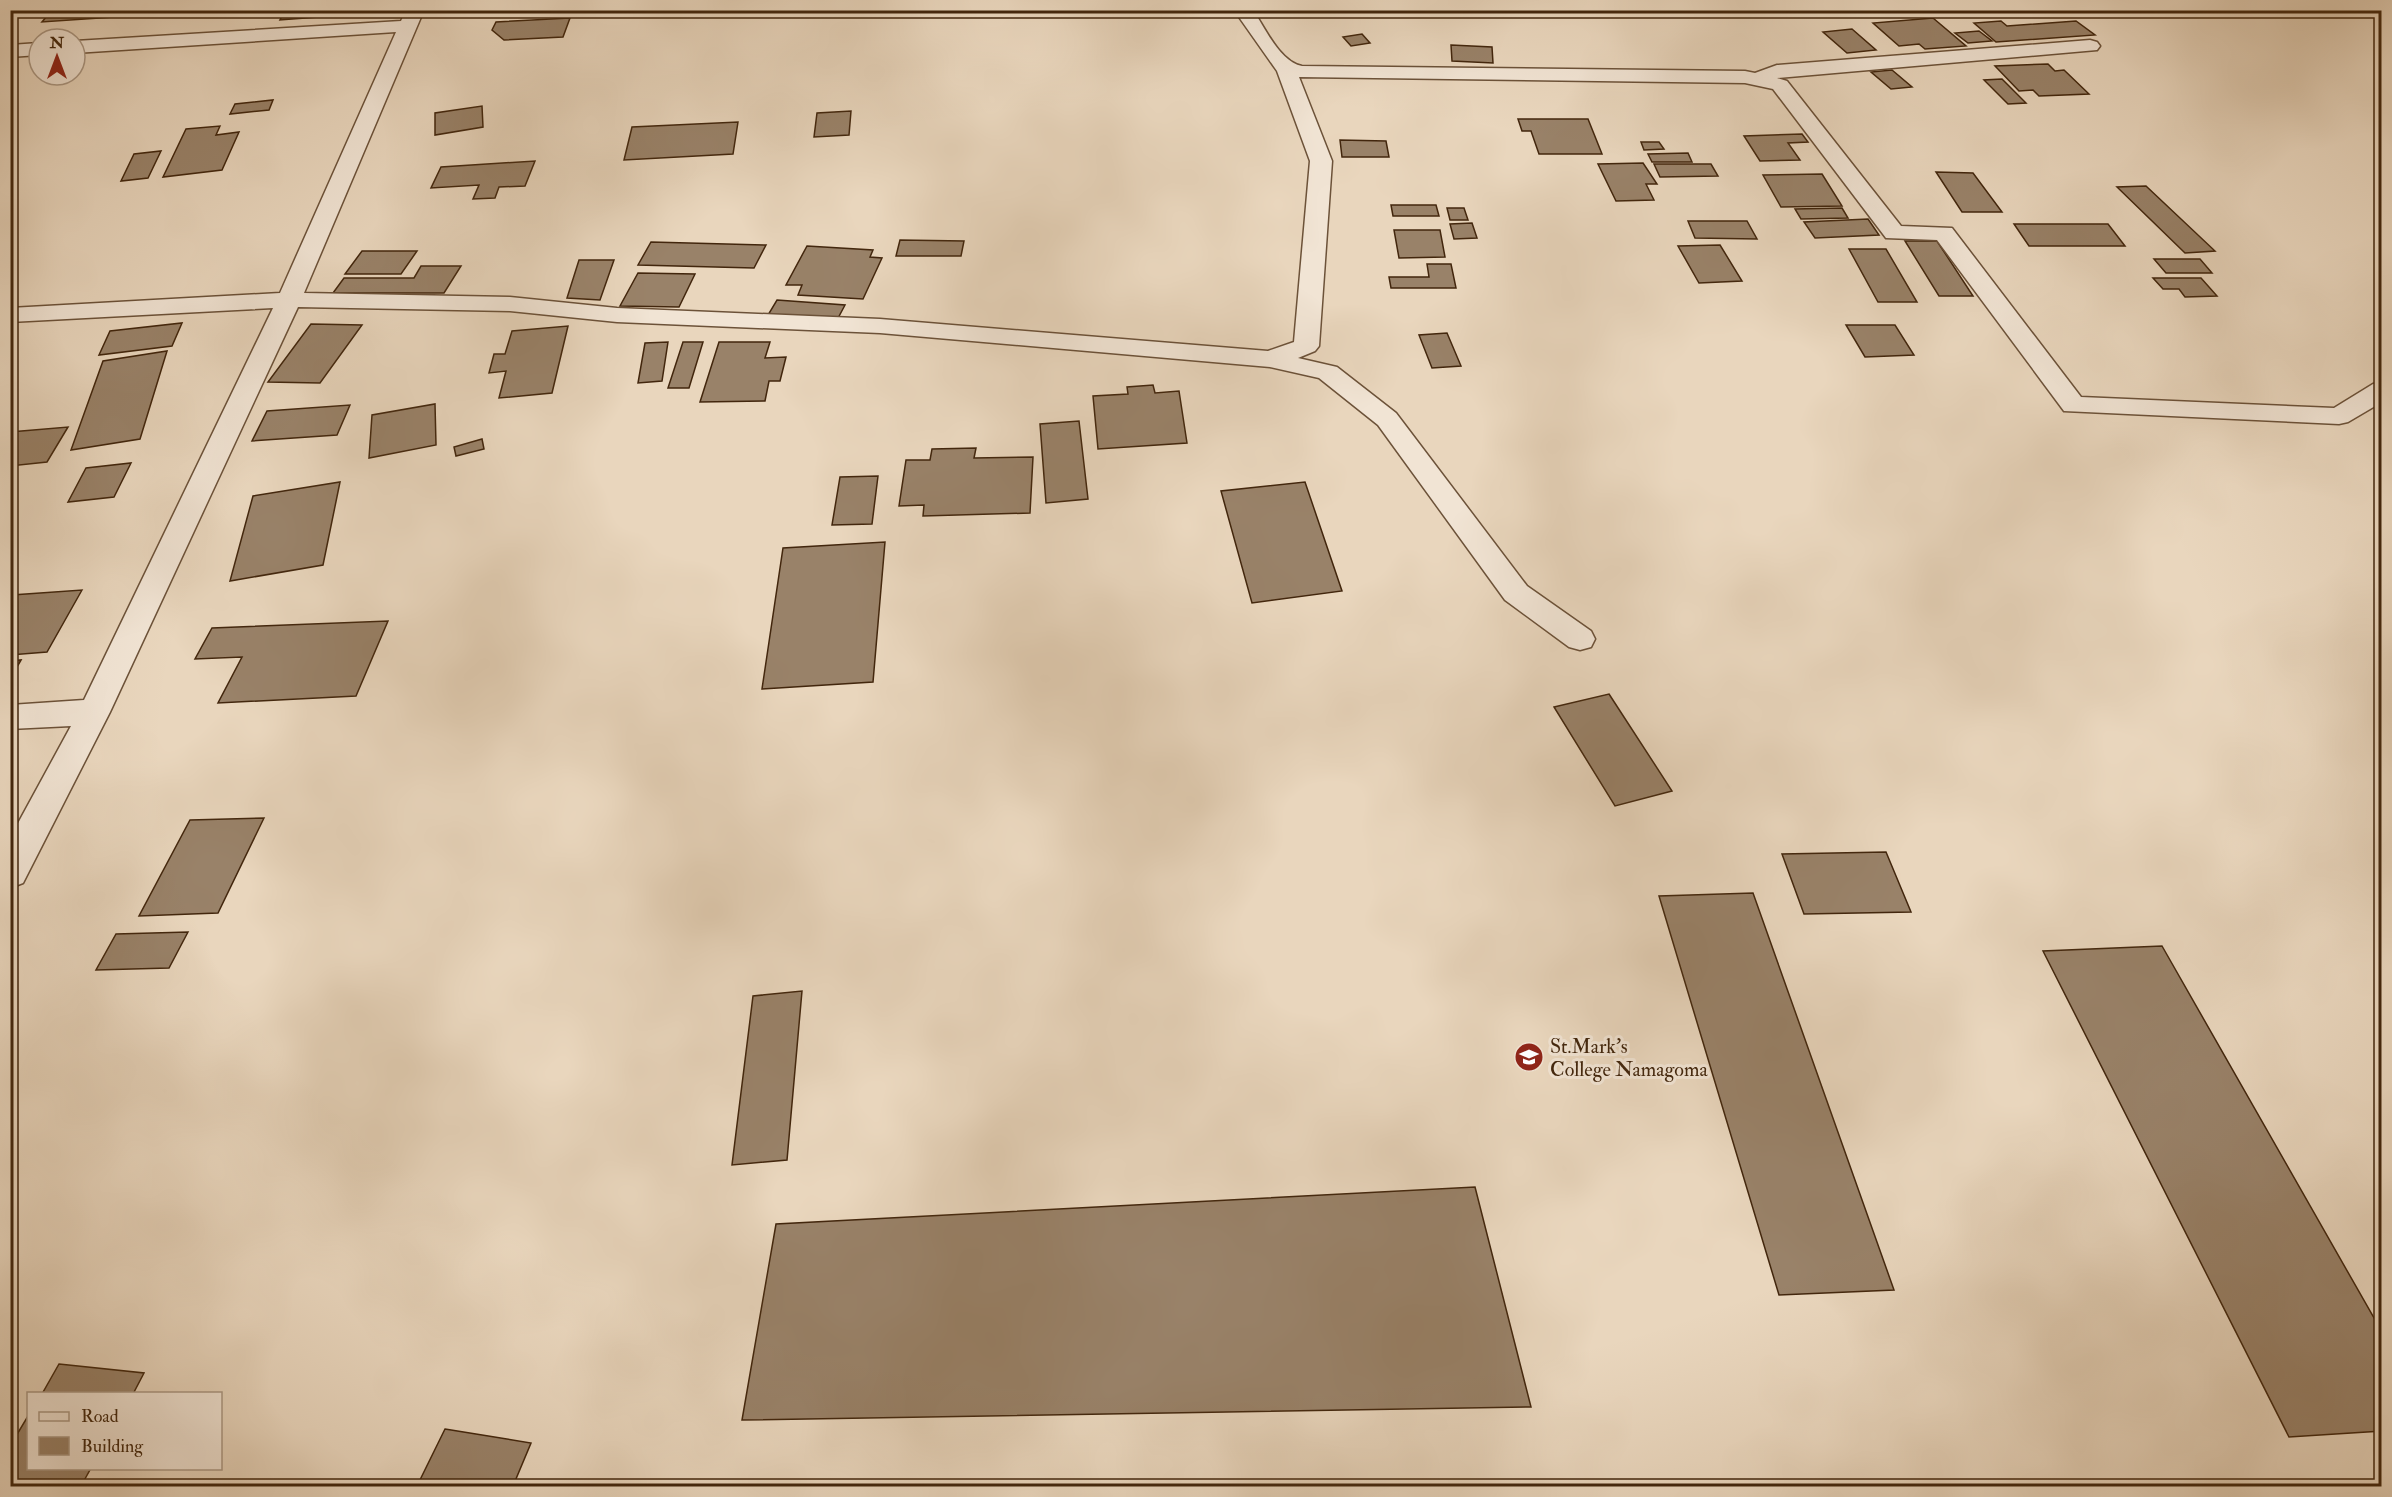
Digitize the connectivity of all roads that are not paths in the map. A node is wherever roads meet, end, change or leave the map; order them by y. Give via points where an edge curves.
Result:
1 (1244, 10) edge
2 (412, 18) edge
3 (87, 46) edge
4 (2090, 46) dead end
5 (27, 50) edge
6 (10, 51) edge
7 (1286, 69) junction
8 (1757, 80) junction
9 (289, 300) junction
10 (10, 315) edge
11 (1270, 359) junction
12 (2382, 390) edge
13 (1580, 639) dead end
14 (94, 712) junction
15 (10, 717) edge
16 (10, 873) edge

1 - 7 street
2 - 3 street
2 - 9 street
4 - 8 street via 1777,70
5 - 6 street
7 - 8 street via 1337,74
7 - 11 street via 1321,161 1306,346
8 - 12 street via 1780,86 1894,233 1944,233 2073,405 2339,416
9 - 10 street
9 - 11 street via 510,304 617,315 880,326
9 - 14 street
11 - 13 street via 1328,372 1387,419 1516,593
14 - 15 street
14 - 16 street

